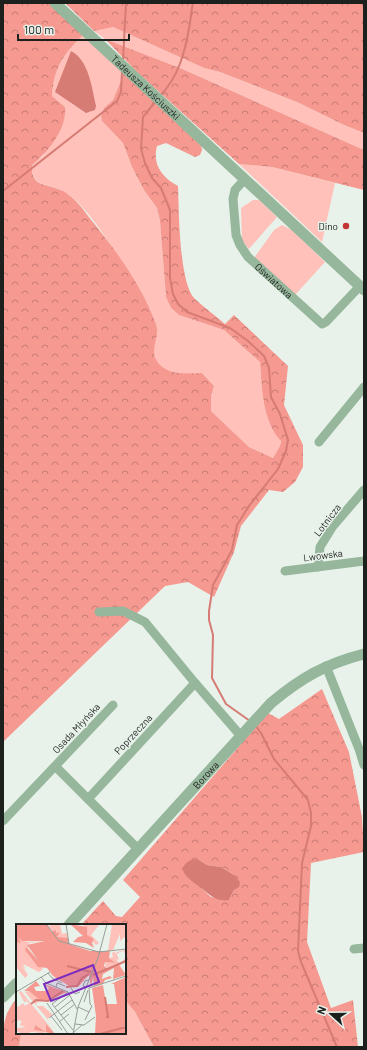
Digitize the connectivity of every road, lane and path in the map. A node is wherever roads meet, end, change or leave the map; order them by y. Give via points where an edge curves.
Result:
1 (55, 3) edge
2 (184, 122) joint
3 (244, 180) junction
4 (362, 288) edge
5 (364, 387) edge
6 (318, 442) dead end
7 (364, 490) edge
8 (364, 561) edge
9 (318, 567) junction
10 (285, 571) dead end
11 (100, 612) dead end
12 (364, 654) edge
13 (326, 666) junction
14 (195, 683) junction
15 (113, 705) dead end
16 (243, 732) junction
17 (364, 764) edge
18 (56, 767) junction
19 (88, 799) junction
20 (3, 822) edge
21 (138, 849) junction
22 (70, 924) edge
23 (364, 948) edge
24 (354, 950) dead end
25 (16, 984) edge
26 (3, 997) edge

1 - 2 street, Tadeusza Kościuszki
2 - 3 street, Oświatowa
3 - 4 street, Oświatowa
3 - 4 street, Oświatowa via 235,190 233,199 238,241 248,257 277,284 322,324
5 - 6 street
7 - 9 street, Lotnicza via 333,526 320,547
8 - 9 street, Lwowska
9 - 10 street, Lwowska
11 - 14 street via 123,611 145,622
12 - 13 street, Borowa
13 - 16 street, Borowa via 298,681 270,703
13 - 17 street
14 - 16 street
14 - 19 street, Poprzeczna
15 - 18 street, Osada Młyńska
16 - 21 street, Borowa
18 - 19 street, Osada Młyńska
18 - 20 street, Osada Młyńska
19 - 21 street
21 - 22 street, Borowa
23 - 24 street
25 - 26 street

